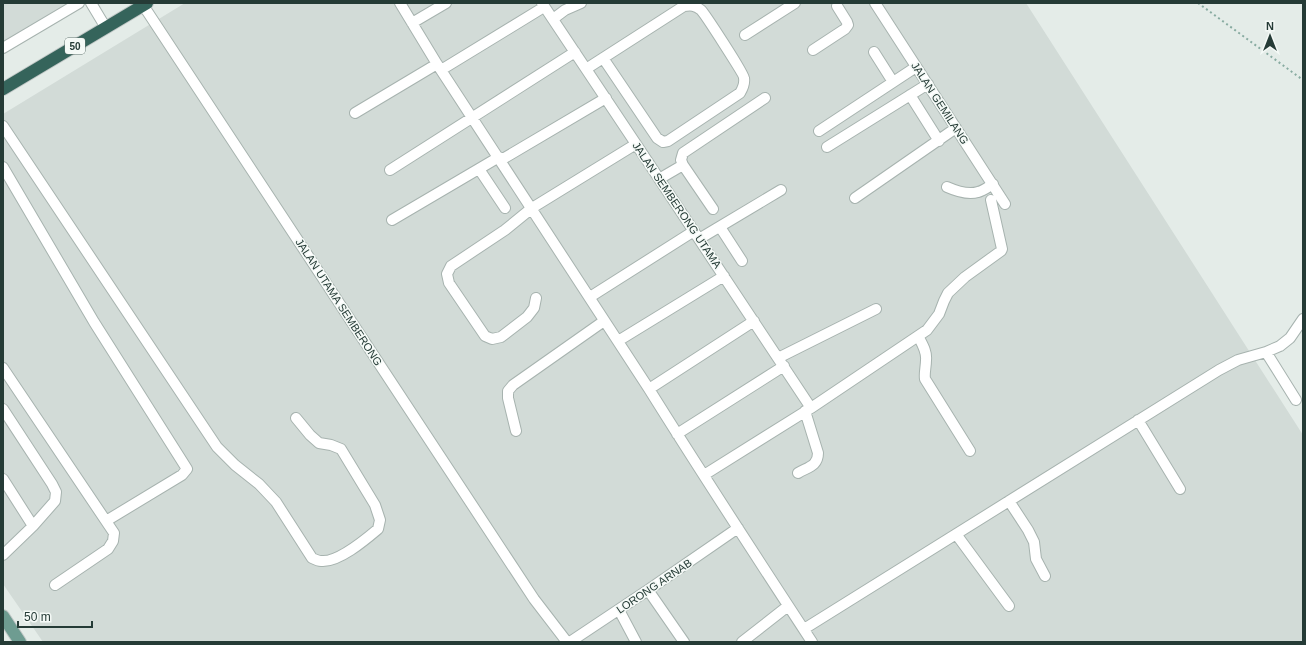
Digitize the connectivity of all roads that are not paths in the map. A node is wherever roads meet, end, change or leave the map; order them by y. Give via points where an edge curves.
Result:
1 (79, 3) edge
2 (91, 3) edge
3 (400, 3) edge
4 (446, 3) edge
5 (581, 3) edge
6 (794, 3) edge
7 (875, 3) edge
8 (145, 4) edge
9 (838, 4) edge
10 (543, 5) edge
11 (553, 19) junction
12 (412, 23) junction
13 (106, 28) junction
14 (744, 35) dead end
15 (3, 48) edge
16 (813, 50) dead end
17 (575, 52) junction
18 (874, 52) dead end
19 (603, 58) junction
20 (439, 67) junction
21 (916, 67) junction
22 (586, 69) junction
23 (893, 82) junction
24 (928, 84) junction
25 (3, 89) edge
26 (910, 95) junction
27 (606, 98) junction
28 (765, 98) dead end
29 (355, 113) dead end
30 (472, 117) junction
31 (3, 126) edge
32 (956, 128) junction
33 (819, 131) dead end
34 (939, 141) junction
35 (636, 144) junction
36 (827, 147) dead end
37 (500, 159) junction
38 (683, 165) junction
39 (3, 167) edge
40 (479, 168) junction
41 (390, 170) dead end
42 (659, 178) junction
43 (993, 184) junction
44 (947, 187) dead end
45 (781, 190) dead end
46 (855, 198) dead end
47 (991, 200) dead end
48 (1005, 204) dead end
49 (505, 208) dead end
50 (532, 208) junction
51 (713, 209) dead end
52 (392, 220) dead end
53 (720, 227) junction
54 (697, 235) junction
55 (742, 261) dead end
56 (724, 276) junction
57 (590, 297) junction
58 (536, 298) dead end
59 (876, 309) dead end
60 (1303, 319) edge
61 (604, 321) junction
62 (754, 321) junction
63 (918, 336) junction
64 (618, 341) junction
65 (1266, 352) junction
66 (781, 362) junction
67 (3, 368) edge
68 (649, 389) junction
69 (1296, 400) dead end
70 (3, 409) edge
71 (808, 410) junction
72 (296, 418) dead end
73 (1138, 420) junction
74 (516, 432) dead end
75 (677, 434) junction
76 (970, 450) dead end
77 (798, 473) dead end
78 (704, 475) junction
79 (3, 479) edge
80 (1180, 489) dead end
81 (1009, 501) junction
82 (106, 521) junction
83 (33, 526) junction
84 (738, 528) junction
85 (956, 534) junction
86 (3, 555) edge
87 (1045, 576) dead end
88 (55, 585) dead end
89 (648, 590) junction
90 (788, 606) junction
91 (1009, 606) dead end
92 (618, 610) junction
93 (4, 619) edge
94 (804, 629) junction
95 (20, 642) edge
96 (568, 642) edge
97 (636, 642) edge
98 (684, 642) edge
99 (742, 642) edge
100 (812, 642) edge

1 - 15 street
2 - 13 street
3 - 12 street
4 - 12 street
5 - 11 street
6 - 14 street
7 - 21 street, JALAN GEMILANG
8 - 13 highway, 50
8 - 96 street, JALAN UTAMA SEMBERONG via 534,599
9 - 16 street via 848,25
10 - 11 street, JALAN SEMBERONG UTAMA
10 - 20 street
11 - 17 street, JALAN SEMBERONG UTAMA
12 - 20 street
13 - 25 highway, 50
17 - 22 street, JALAN SEMBERONG UTAMA
17 - 30 street
18 - 23 street
19 - 19 street via 684,6 693,5 702,11 725,46 744,77 744,85 740,93 663,142 657,138
19 - 22 street
20 - 29 street
20 - 30 street
21 - 23 street
21 - 24 street, JALAN GEMILANG
22 - 27 street, JALAN SEMBERONG UTAMA
23 - 33 street
24 - 26 street
24 - 32 street, JALAN GEMILANG
26 - 34 street
26 - 36 street
27 - 35 street, JALAN SEMBERONG UTAMA
27 - 37 street
28 - 38 street via 683,153
30 - 37 street
30 - 41 street
31 - 72 street via 217,447 276,502 312,558 330,560 364,541 378,529 380,520 375,505 341,449 319,443
32 - 34 street
32 - 43 street, JALAN GEMILANG
34 - 46 street
35 - 42 street, JALAN SEMBERONG UTAMA
35 - 50 street
37 - 40 street
37 - 50 street
38 - 42 street
38 - 51 street
39 - 82 street via 94,322 187,469 182,475
40 - 49 street
40 - 52 street
42 - 54 street, JALAN SEMBERONG UTAMA
43 - 44 street via 978,192 969,193
43 - 48 street, JALAN GEMILANG
45 - 53 street
47 - 63 street via 1002,248 948,293 939,314 927,330
50 - 57 street
50 - 58 street via 505,230 451,266 447,274 449,283 485,336 492,339 501,337 527,317 534,308
53 - 54 street
53 - 55 street
54 - 56 street, JALAN SEMBERONG UTAMA
54 - 57 street
56 - 62 street, JALAN SEMBERONG UTAMA
56 - 64 street
57 - 61 street
59 - 66 street
60 - 65 street via 1290,338
61 - 64 street
61 - 74 street via 508,391
62 - 66 street, JALAN SEMBERONG UTAMA
62 - 68 street
63 - 71 street
63 - 76 street via 926,352 925,379
64 - 68 street
65 - 69 street
65 - 73 street via 1238,360 1219,370
66 - 71 street, JALAN SEMBERONG UTAMA
66 - 75 street
67 - 82 street
68 - 75 street
70 - 83 street via 56,492 54,501
71 - 77 street, JALAN SEMBERONG UTAMA via 818,459 816,463
71 - 78 street
73 - 80 street
73 - 81 street
75 - 78 street
78 - 84 street
79 - 83 street
81 - 85 street
81 - 87 street via 1034,542 1036,559
82 - 88 street via 114,533 108,549
83 - 86 street
84 - 89 street, LORONG ARNAB
84 - 90 street
85 - 91 street
85 - 94 street
89 - 92 street, LORONG ARNAB
89 - 98 street
90 - 94 street
90 - 99 street
92 - 96 street, LORONG ARNAB
92 - 97 street
93 - 95 main road
94 - 100 street

